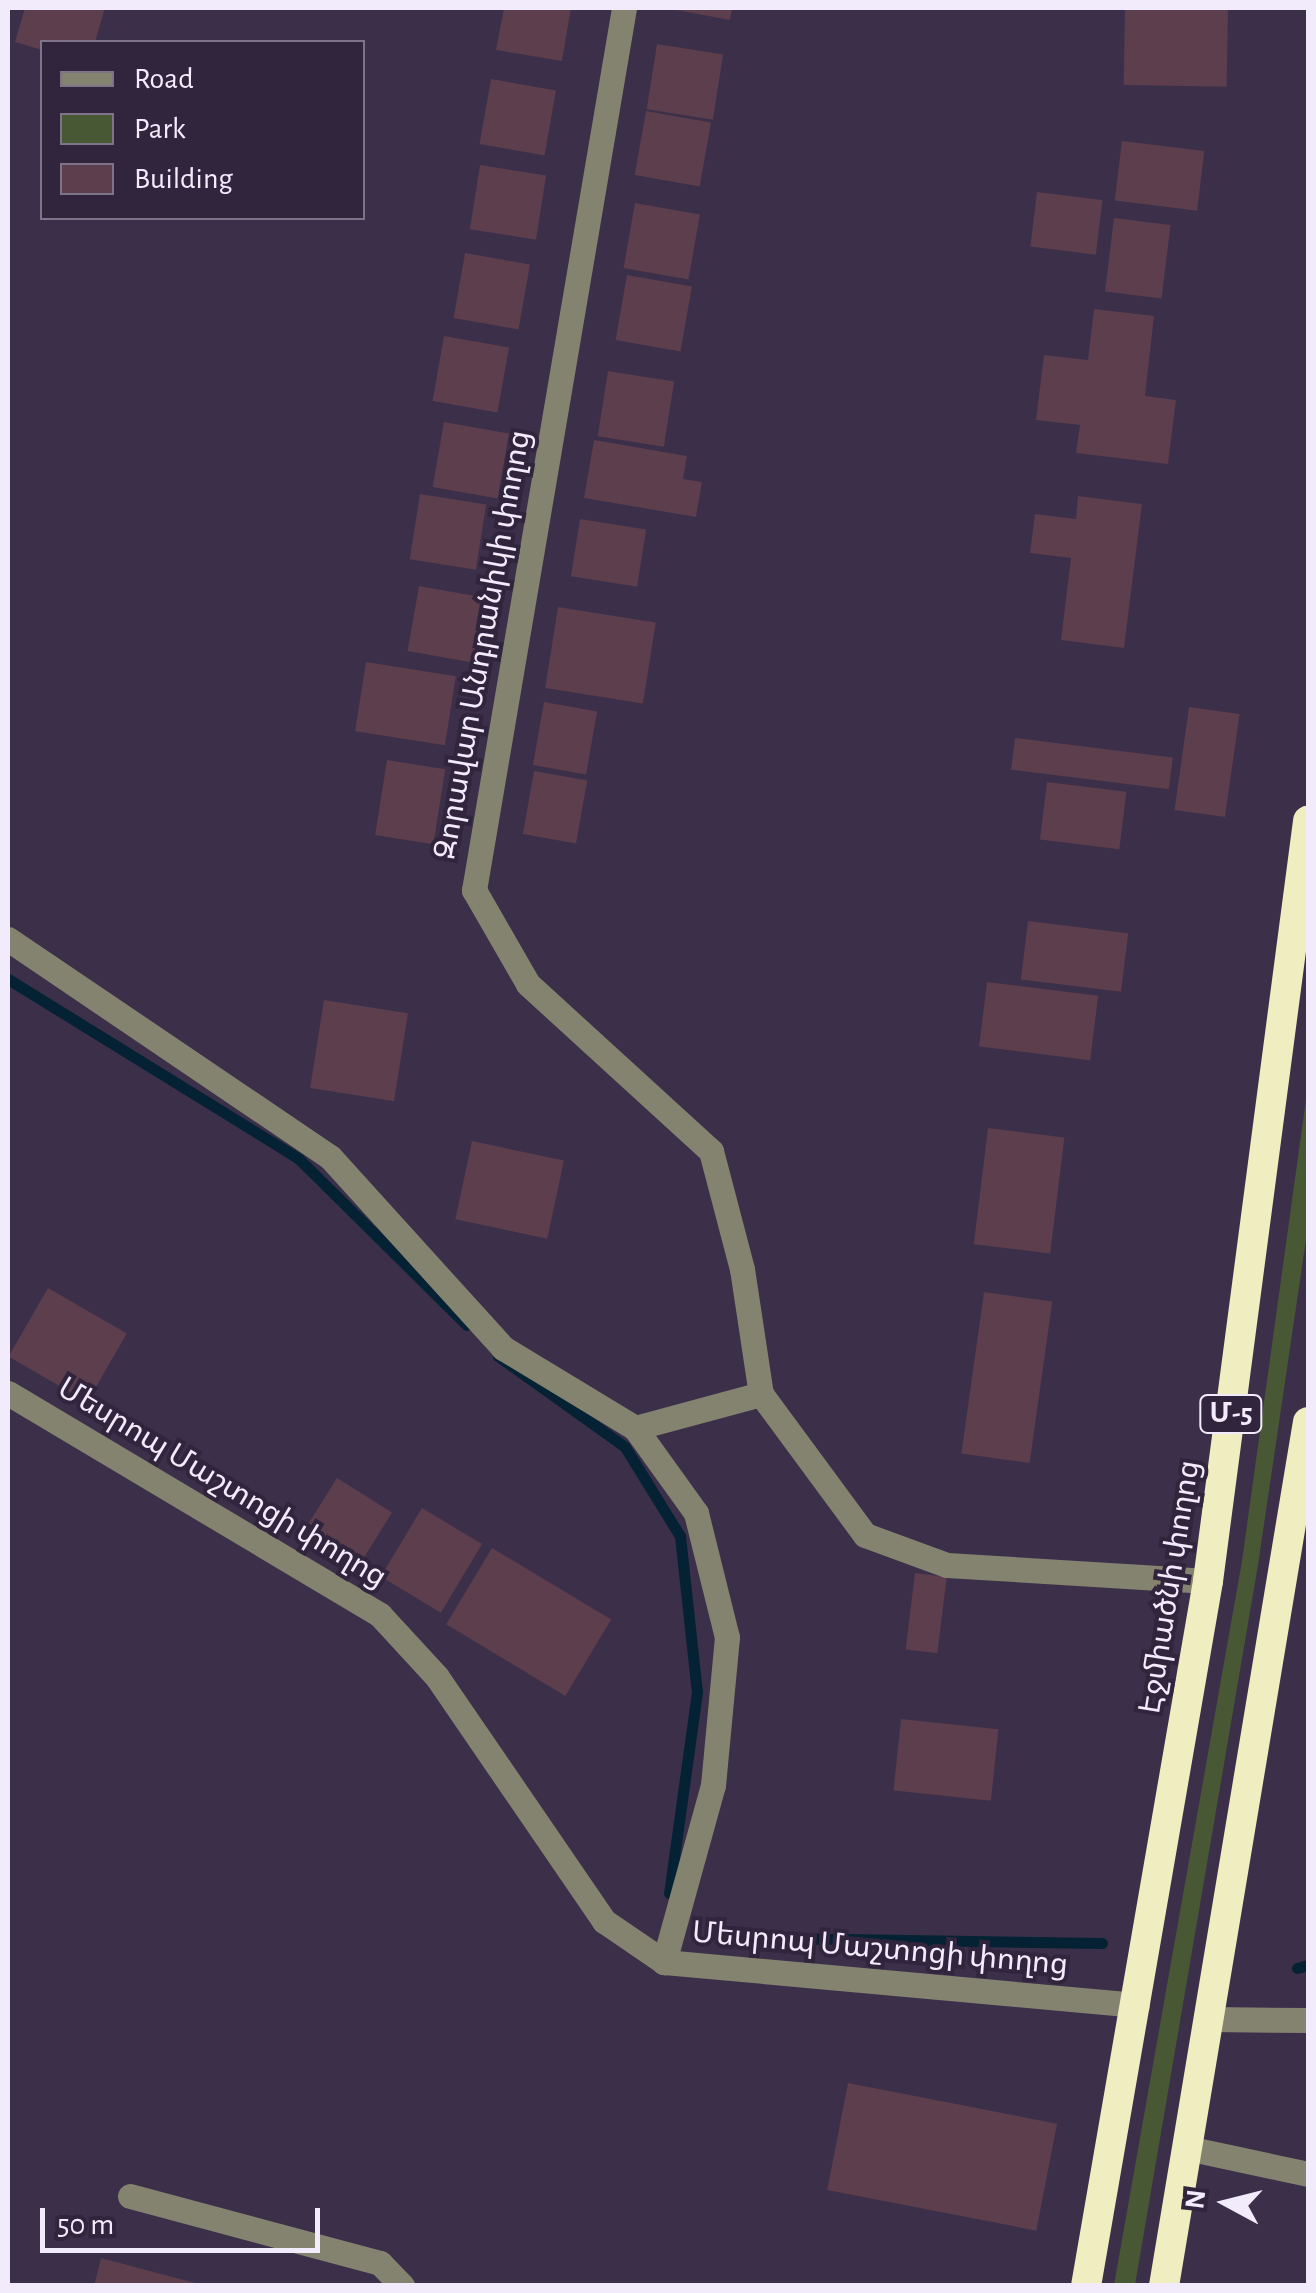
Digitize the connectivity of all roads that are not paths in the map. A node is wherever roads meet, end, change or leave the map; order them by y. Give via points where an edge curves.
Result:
1 (624, 8) edge
2 (1308, 821) edge
3 (8, 939) edge
4 (8, 1392) edge
5 (761, 1394) junction
6 (1308, 1422) edge
7 (634, 1428) junction
8 (1208, 1581) junction
9 (664, 1962) junction
10 (1137, 2004) junction
11 (1210, 2019) junction
12 (1308, 2020) edge
13 (1187, 2148) junction
14 (1308, 2174) edge
15 (130, 2196) dead end
16 (402, 2286) edge
17 (1086, 2286) edge
18 (1164, 2286) edge

1 - 5 street, Զորավար Անդրանիկի փողոց via 474,890 528,984 711,1151 742,1269
2 - 8 highway, Էջմիածնի փողոց / Մ-5
3 - 7 street via 330,1158 503,1348
4 - 9 street, Մեսրոպ Մաշտոցի փողոց via 380,1615 438,1677 604,1921
5 - 7 street
5 - 8 street, Զորավար Անդրանիկի փողոց via 865,1535 946,1565
6 - 11 highway, Մ-5
7 - 9 street via 696,1513 727,1637 713,1785
8 - 10 highway, Էջմիածնի փողոց / Մ-5
9 - 10 street, Մեսրոպ Մաշտոցի փողոց
10 - 17 highway, Մ-5
11 - 12 street
11 - 13 highway, Մ-5
13 - 14 street
13 - 18 highway, Մ-5
15 - 16 street via 380,2263

